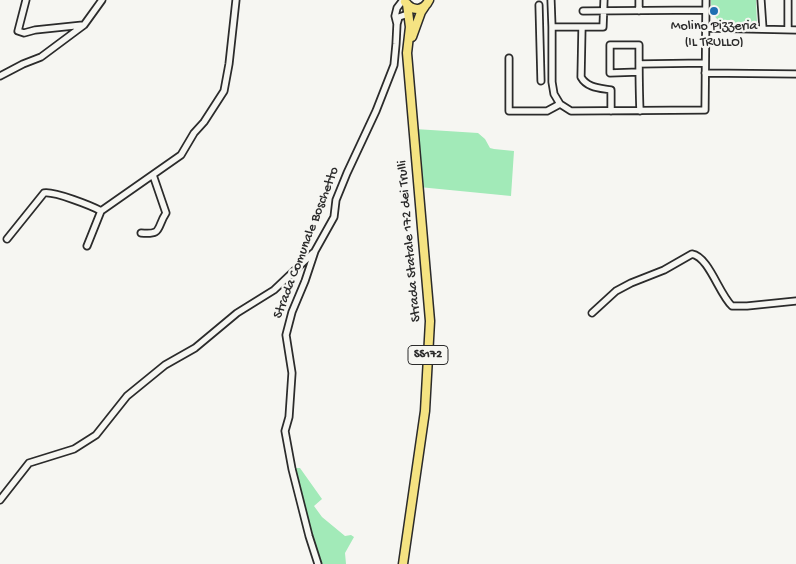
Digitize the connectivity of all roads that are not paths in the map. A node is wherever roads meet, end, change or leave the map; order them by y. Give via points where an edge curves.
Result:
1 (26, 0) edge
2 (102, 0) edge
3 (236, 0) edge
4 (551, 0) edge
5 (604, 0) edge
6 (639, 0) edge
7 (706, 0) edge
8 (762, 0) edge
9 (788, 0) edge
10 (404, 1) edge
11 (427, 3) edge
12 (540, 5) dead end
13 (416, 9) junction
14 (706, 10) junction
15 (583, 11) dead end
16 (604, 11) junction
17 (639, 11) junction
18 (408, 14) junction
19 (397, 24) junction
20 (84, 25) junction
21 (582, 27) junction
22 (552, 28) junction
23 (706, 28) junction
24 (763, 29) junction
25 (788, 29) junction
26 (796, 30) edge
27 (407, 53) junction
28 (509, 58) dead end
29 (540, 61) junction
30 (552, 61) junction
31 (706, 63) junction
32 (639, 64) junction
33 (639, 72) junction
34 (705, 73) junction
35 (796, 74) edge
36 (0, 76) edge
37 (541, 80) dead end
38 (560, 104) junction
39 (611, 111) junction
40 (640, 111) junction
41 (153, 175) junction
42 (101, 211) junction
43 (141, 233) dead end
44 (8, 239) dead end
45 (87, 246) dead end
46 (314, 251) junction
47 (796, 301) edge
48 (592, 313) dead end
49 (0, 500) edge
50 (318, 564) edge
51 (403, 564) edge

1 - 20 street via 18,31
2 - 20 street
3 - 41 street via 224,91 181,156
4 - 22 street
5 - 16 street
6 - 17 street
7 - 14 street
8 - 24 street
9 - 25 street
10 - 13 main road
10 - 18 main road, Strada Statale 172 dei Trulli / SS172
10 - 19 street, Strada Comunale Boschetto via 397,8
11 - 13 main road
11 - 27 main road
12 - 29 street
13 - 18 main road
14 - 17 street
14 - 23 street
15 - 16 street
16 - 17 street
16 - 21 street via 603,27
18 - 19 street via 399,17
18 - 27 main road, Strada Statale 172 dei Trulli / SS172
19 - 46 street, Strada Comunale Boschetto via 394,64 336,200 334,217
20 - 36 street via 41,57
21 - 22 street
21 - 39 street via 581,77 591,86 612,90
22 - 30 street
23 - 24 street
23 - 31 street
24 - 25 street
25 - 26 street
27 - 51 main road, Strada Statale 172 dei Trulli / SS172 via 430,321 425,411
28 - 38 street via 509,111 547,111
29 - 30 street
29 - 37 street
30 - 38 street via 554,94
31 - 32 street
31 - 34 street
32 - 33 street
32 - 33 street via 639,45 610,45 610,72
33 - 40 street
34 - 35 street
34 - 40 street via 705,110
38 - 39 street via 571,111
39 - 40 street
41 - 42 street
41 - 43 street via 166,213 155,233
42 - 44 street via 44,193
42 - 45 street
46 - 49 street via 274,290 237,313 195,348 165,365 127,396 96,435 74,449 29,463
46 - 50 street, Strada Comunale Boschetto via 286,336 292,373 285,431 294,478
47 - 48 street via 732,306 709,269 696,254 692,254 616,290

